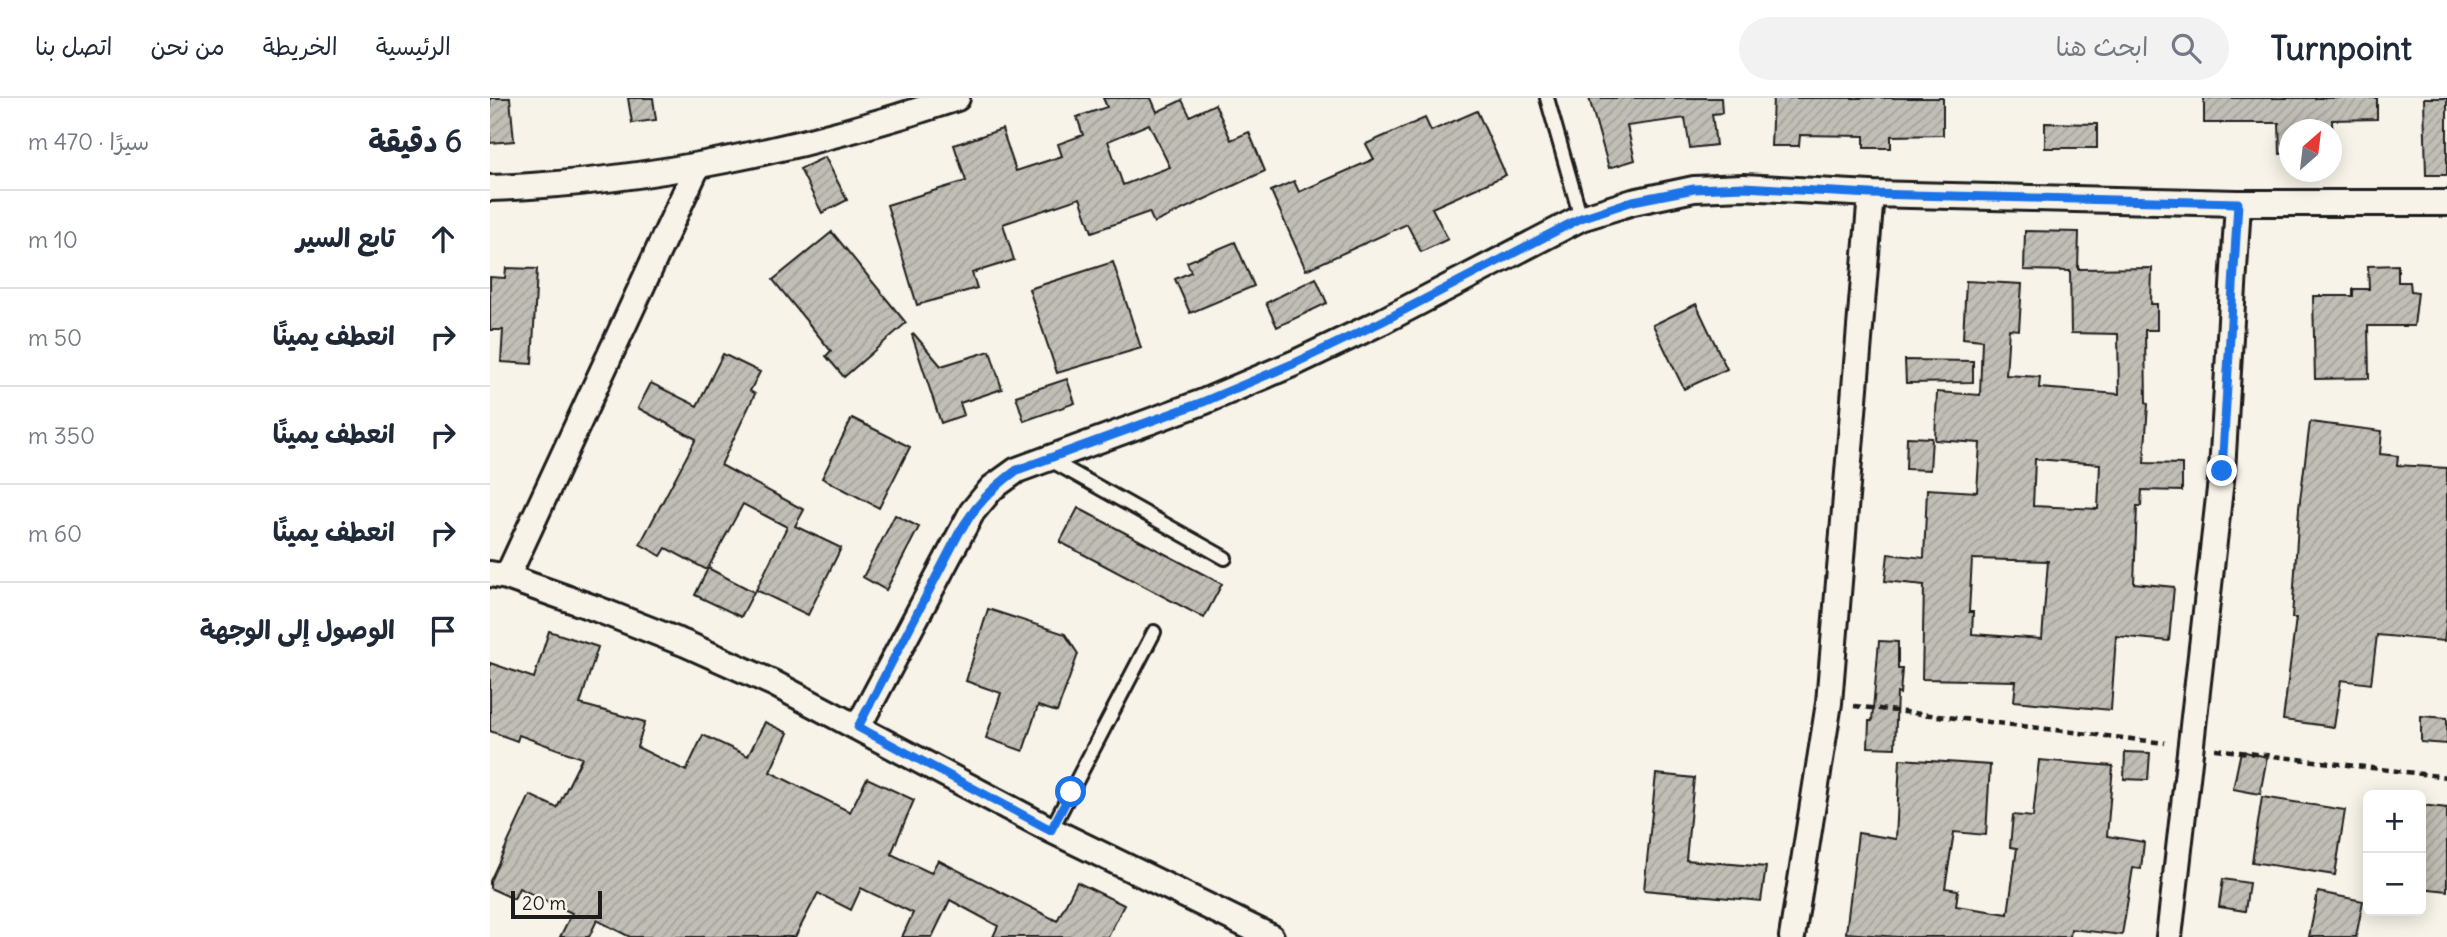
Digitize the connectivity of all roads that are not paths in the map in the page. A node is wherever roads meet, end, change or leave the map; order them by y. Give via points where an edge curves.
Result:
1 (957, 98) edge
2 (1547, 98) edge
3 (697, 167) junction
4 (490, 188) edge
5 (1871, 194) junction
6 (2238, 203) junction
7 (2447, 204) edge
8 (1581, 218) junction
9 (1046, 458) junction
10 (1226, 558) dead end
11 (498, 576) edge
12 (1154, 632) dead end
13 (858, 727) junction
14 (1051, 830) junction
15 (1271, 937) edge
16 (1792, 937) edge
17 (2169, 937) edge

1 - 3 street via 893,119
2 - 8 lane
3 - 4 street
3 - 11 street
5 - 6 street
5 - 8 street via 1694,189 1633,201
5 - 16 street via 1829,704
6 - 7 street
6 - 17 street via 2222,471
8 - 9 street via 1295,363 1203,402
9 - 10 lane
9 - 13 street via 1017,470 992,488 972,512
11 - 13 street via 686,644
12 - 14 lane
13 - 14 street
14 - 15 street

